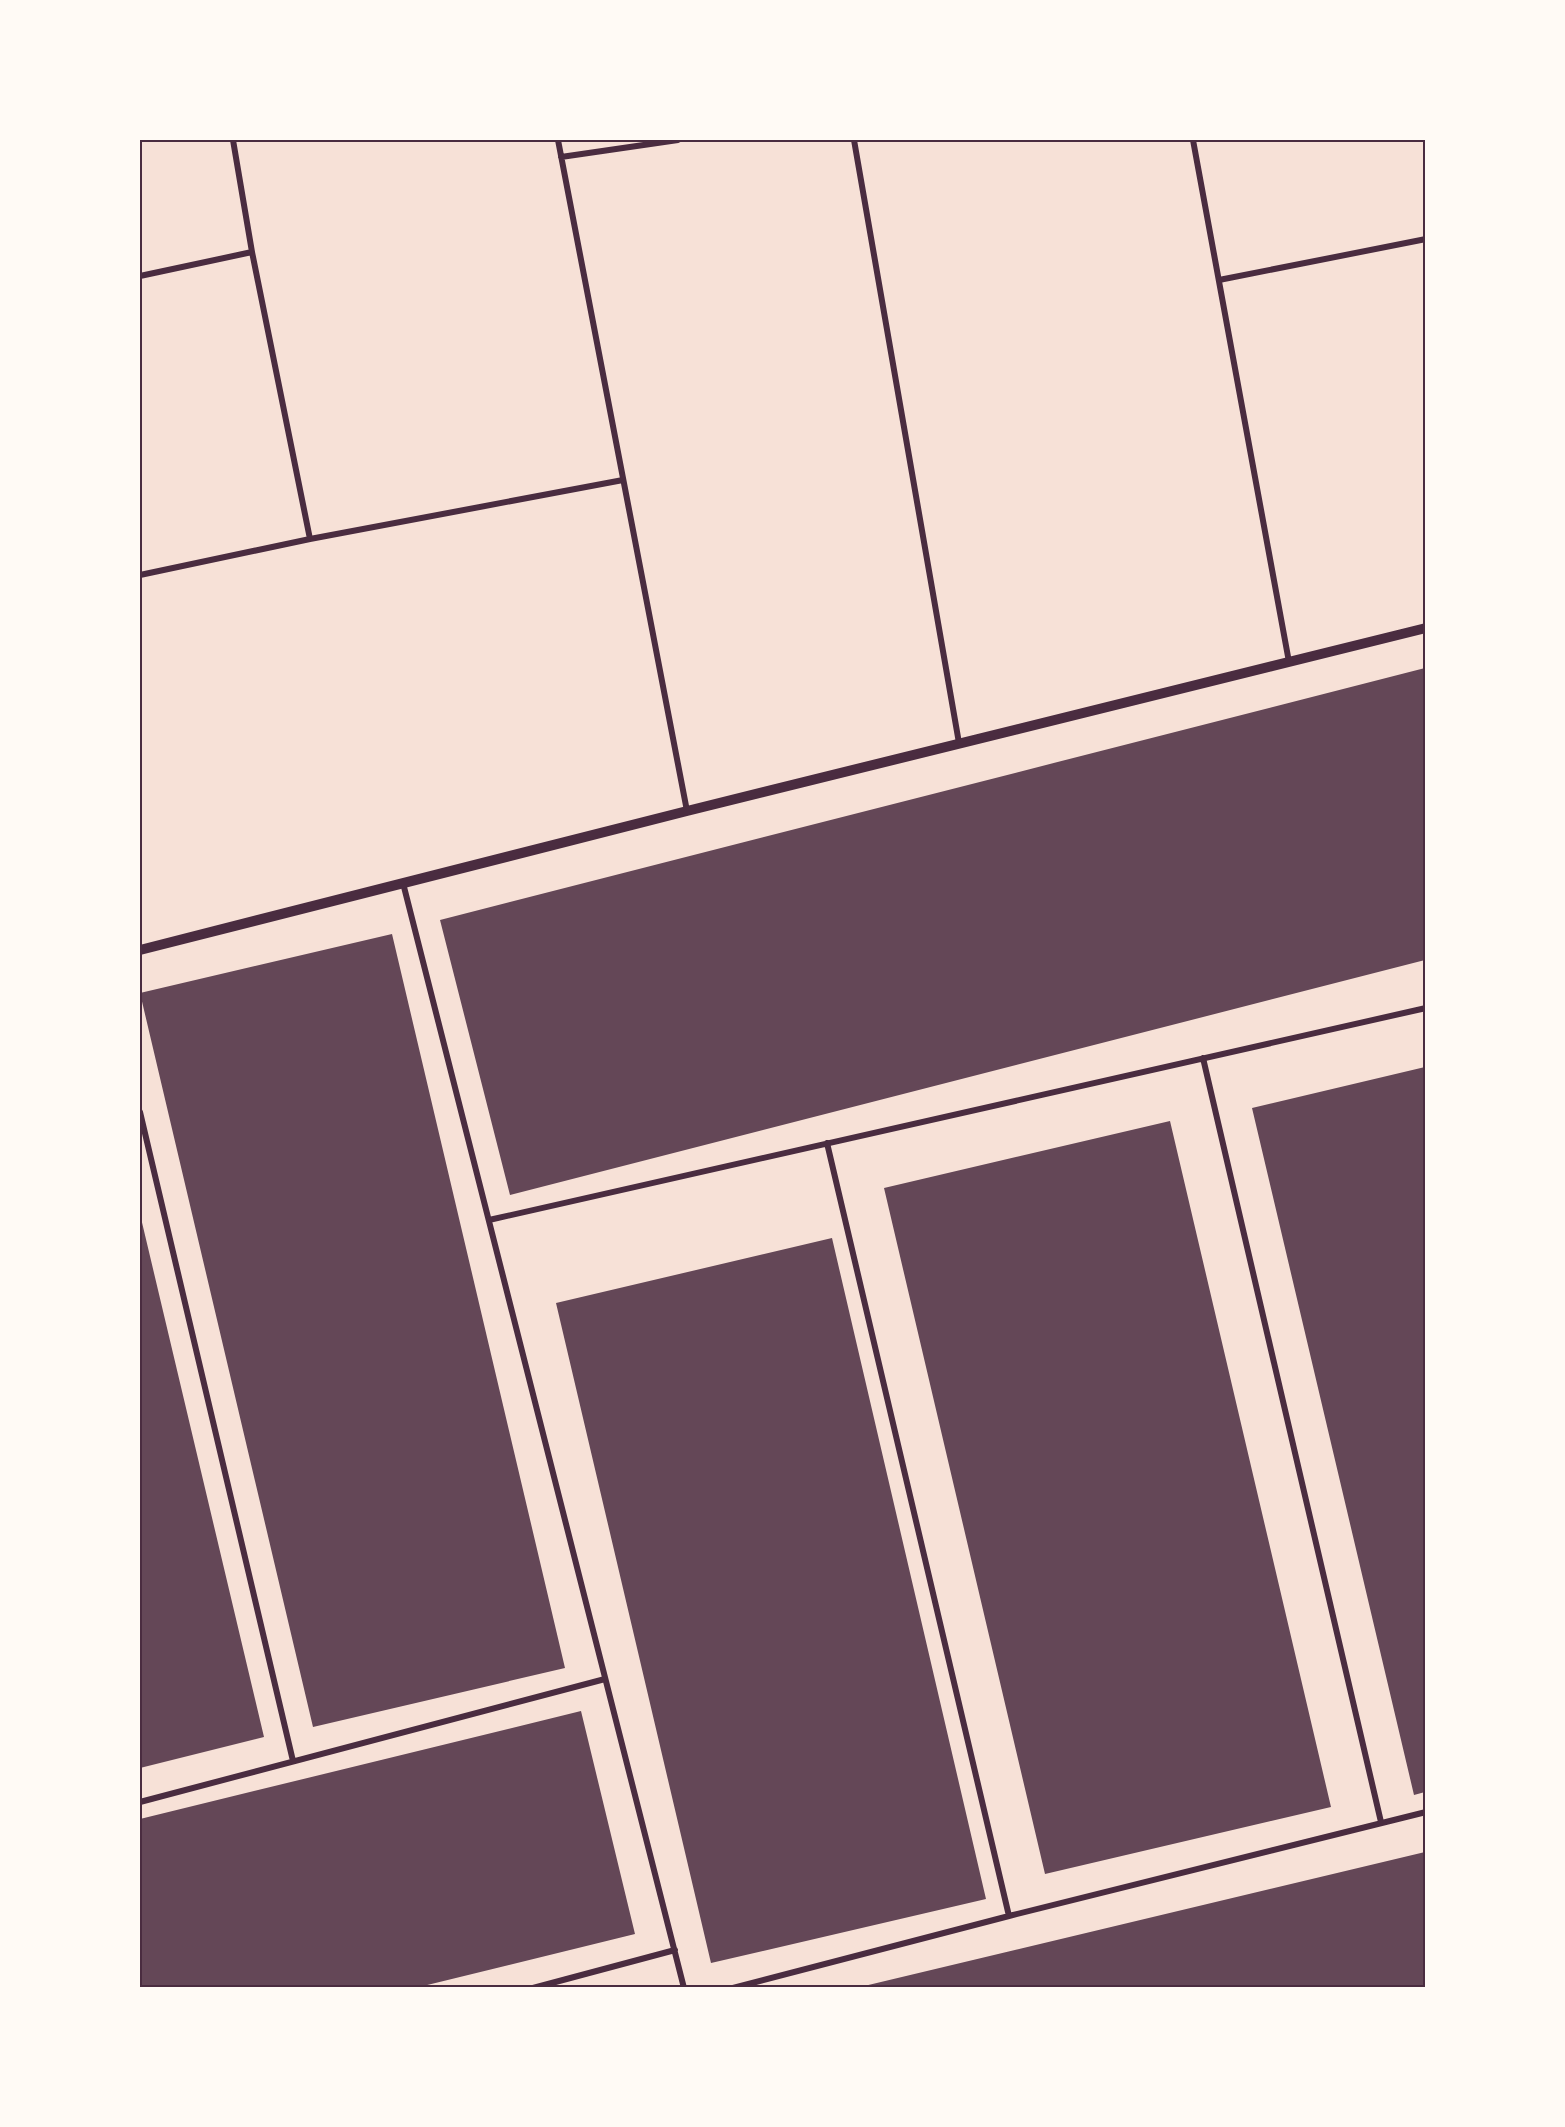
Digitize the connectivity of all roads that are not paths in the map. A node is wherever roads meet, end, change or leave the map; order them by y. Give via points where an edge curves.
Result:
1 (233, 140) edge
2 (558, 140) edge
3 (678, 140) edge
4 (854, 140) edge
5 (1193, 140) edge
6 (561, 157) junction
7 (1425, 239) edge
8 (252, 252) junction
9 (140, 276) edge
10 (1219, 280) junction
11 (623, 480) junction
12 (310, 539) junction
13 (140, 575) edge
14 (1425, 628) edge
15 (1289, 662) junction
16 (959, 743) junction
17 (687, 810) junction
18 (403, 882) junction
19 (140, 950) edge
20 (1425, 1008) edge
21 (1203, 1058) junction
22 (140, 1112) edge
23 (827, 1143) junction
24 (489, 1220) junction
25 (605, 1679) junction
26 (293, 1761) junction
27 (140, 1802) edge
28 (1425, 1812) edge
29 (1381, 1822) junction
30 (1009, 1916) junction
31 (675, 1950) junction
32 (533, 1988) edge
33 (684, 1988) edge
34 (733, 1988) edge

1 - 8 street
2 - 6 street
3 - 6 street
4 - 16 street
5 - 10 street
6 - 11 street
7 - 10 street
8 - 9 street
8 - 12 street
10 - 15 street
11 - 12 street
11 - 17 street
12 - 13 street
14 - 15 street
15 - 16 street
16 - 17 street
17 - 18 street
18 - 19 street
18 - 24 street
20 - 21 street
21 - 23 street
21 - 29 street
22 - 26 street
23 - 24 street
23 - 30 street
24 - 25 street
25 - 26 street
25 - 31 street
26 - 27 street
28 - 29 street
29 - 30 street
30 - 34 street
31 - 32 street
31 - 33 street

